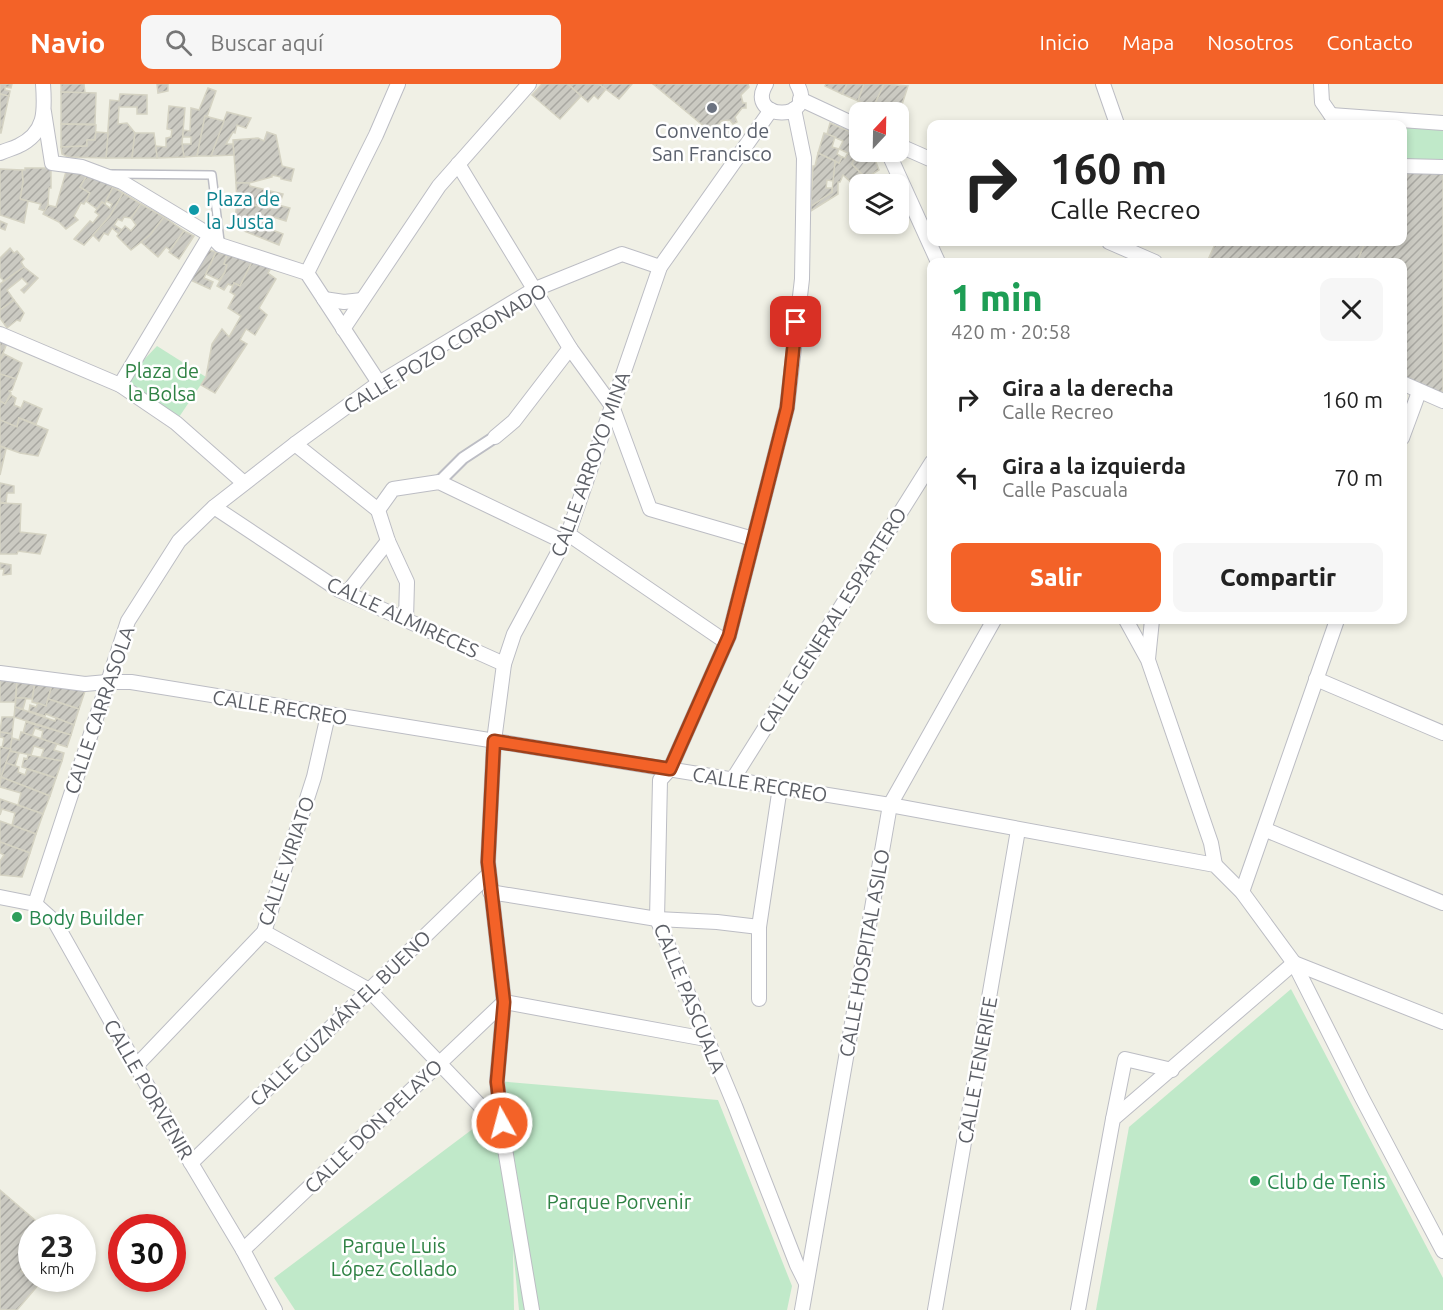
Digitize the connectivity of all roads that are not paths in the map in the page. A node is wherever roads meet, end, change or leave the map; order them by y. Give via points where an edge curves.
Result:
1 (43, 84) edge
2 (398, 84) edge
3 (529, 84) edge
4 (766, 84) edge
5 (797, 84) edge
6 (1103, 84) edge
7 (1321, 84) edge
8 (797, 104) junction
9 (771, 111) junction
10 (44, 112) junction
11 (1116, 120) edge
12 (1330, 120) edge
13 (1407, 122) edge
14 (849, 123) edge
15 (1443, 123) edge
16 (909, 150) edge
17 (0, 153) edge
18 (927, 158) edge
19 (893, 162) edge
20 (458, 164) junction
21 (1407, 166) edge
22 (1443, 167) edge
23 (101, 174) junction
24 (927, 238) edge
25 (215, 240) junction
26 (1125, 246) edge
27 (1147, 258) edge
28 (660, 267) junction
29 (307, 273) junction
30 (533, 290) junction
31 (324, 299) junction
32 (362, 300) junction
33 (343, 329) junction
34 (0, 334) edge
35 (570, 348) junction
36 (379, 383) junction
37 (120, 385) junction
38 (1407, 386) edge
39 (1419, 392) junction
40 (1443, 401) edge
41 (612, 406) junction
42 (1407, 424) edge
43 (495, 437) joint
44 (295, 444) junction
45 (927, 470) edge
46 (439, 482) junction
47 (244, 483) junction
48 (214, 507) junction
49 (378, 510) junction
50 (566, 538) junction
51 (753, 539) junction
52 (388, 541) junction
53 (347, 593) junction
54 (406, 620) junction
55 (992, 624) edge
56 (1128, 624) edge
57 (1152, 624) edge
58 (1336, 624) edge
59 (726, 642) junction
60 (1148, 660) junction
61 (504, 664) junction
62 (0, 673) edge
63 (1316, 679) junction
64 (107, 682) junction
65 (328, 715) junction
66 (1443, 734) edge
67 (494, 741) junction
68 (670, 769) junction
69 (733, 780) junction
70 (780, 787) junction
71 (890, 805) junction
72 (1018, 830) junction
73 (1266, 830) junction
74 (1215, 865) junction
75 (489, 874) junction
76 (490, 892) junction
77 (1242, 892) junction
78 (0, 897) edge
79 (1443, 903) edge
80 (34, 904) junction
81 (657, 919) junction
82 (759, 927) junction
83 (264, 932) junction
84 (1294, 963) junction
85 (369, 990) junction
86 (759, 999) dead end
87 (504, 1002) junction
88 (1443, 1022) edge
89 (706, 1039) junction
90 (439, 1063) junction
91 (136, 1066) junction
92 (1172, 1070) junction
93 (1113, 1119) junction
94 (504, 1143) junction
95 (191, 1163) junction
96 (243, 1250) junction
97 (1443, 1251) edge
98 (806, 1283) junction
99 (275, 1310) edge
100 (532, 1310) edge
101 (802, 1310) edge
102 (935, 1310) edge
103 (1078, 1310) edge

1 - 10 street
2 - 29 street
3 - 20 street
4 - 9 street via 764,100
5 - 8 street, CALLE PASCUALA via 801,93
6 - 11 street
7 - 12 street via 1322,102
8 - 9 street via 783,114
8 - 14 street
8 - 51 street, CALLE PASCUALA via 804,158 801,279 787,408
9 - 28 street, CALLE ARROYO MINA
10 - 17 street via 39,131 19,146
10 - 23 street via 52,163
13 - 15 street
16 - 18 street
19 - 24 street
20 - 30 street
20 - 32 street
21 - 22 street
23 - 25 street via 122,182
23 - 25 lane via 212,176
25 - 29 street
25 - 37 street
26 - 27 street
28 - 30 street, CALLE POZO CORONADO via 622,254
28 - 41 street, CALLE ARROYO MINA
29 - 31 street
30 - 35 street
30 - 36 street, CALLE POZO CORONADO
31 - 32 street
31 - 33 street
32 - 33 street
33 - 36 street
34 - 37 street
35 - 41 street
35 - 43 street via 514,422
36 - 44 street, CALLE POZO CORONADO
37 - 47 street via 176,423
38 - 39 street
39 - 40 street
39 - 42 street
41 - 50 street, CALLE ARROYO MINA
41 - 51 street via 650,509
43 - 46 street
44 - 47 street, CALLE POZO CORONADO
44 - 49 street
45 - 69 street, CALLE GENERAL ESPARTERO
46 - 49 street via 393,489
46 - 50 street
47 - 48 street, CALLE CARRASOLA
48 - 53 street, CALLE ALMIRECES
48 - 64 street, CALLE CARRASOLA via 179,541 128,621
49 - 52 street
50 - 59 street
50 - 61 street, CALLE ARROYO MINA via 514,634
51 - 59 street, CALLE PASCUALA
52 - 53 street
52 - 54 street via 407,582
53 - 54 street, CALLE ALMIRECES
54 - 61 street, CALLE ALMIRECES
55 - 71 street, CALLE HOSPITAL ASILO
56 - 60 street
57 - 60 street
58 - 63 street
59 - 68 street, CALLE PASCUALA
60 - 74 street via 1211,843
61 - 67 street, CALLE ARROYO MINA
62 - 64 street, CALLE RECREO via 86,684
63 - 66 street
63 - 73 street
64 - 65 street, CALLE RECREO via 131,682
64 - 80 street, CALLE CARRASOLA
65 - 67 street, CALLE RECREO
65 - 83 street, CALLE VIRIATO via 314,777
67 - 68 street, CALLE RECREO
67 - 75 street, CALLE ARROYO MINA
68 - 69 street, CALLE RECREO
68 - 81 street, CALLE PASCUALA via 660,780
69 - 70 street, CALLE RECREO
70 - 71 street, CALLE RECREO
70 - 82 street
71 - 72 street, CALLE RECREO
71 - 98 street, CALLE HOSPITAL ASILO
72 - 74 street, CALLE RECREO
72 - 102 street, CALLE TENERIFE
73 - 77 street
73 - 79 street
74 - 77 street
75 - 76 street, CALLE ARROYO MINA
75 - 85 street, CALLE GUZMÁN EL BUENO
76 - 81 street
76 - 87 street, CALLE ARROYO MINA
77 - 84 street
78 - 80 street
80 - 91 street, CALLE PORVENIR via 55,922
81 - 82 street
81 - 89 street, CALLE PASCUALA
82 - 86 street
83 - 85 street
83 - 91 street, CALLE VIRIATO
84 - 88 street
84 - 92 street
84 - 97 street
85 - 90 street
85 - 95 street, CALLE GUZMÁN EL BUENO
87 - 89 street
87 - 90 street, CALLE DON PELAYO
87 - 94 street, CALLE ARROYO MINA via 497,1082
89 - 98 street, CALLE PASCUALA
90 - 94 street via 490,1116
90 - 96 street, CALLE DON PELAYO
91 - 95 street, CALLE PORVENIR
92 - 93 street
92 - 93 street via 1125,1059
93 - 103 street
94 - 100 street, CALLE ARROYO MINA
95 - 96 street, CALLE PORVENIR
96 - 99 street, CALLE PORVENIR
98 - 101 street, CALLE HOSPITAL ASILO

